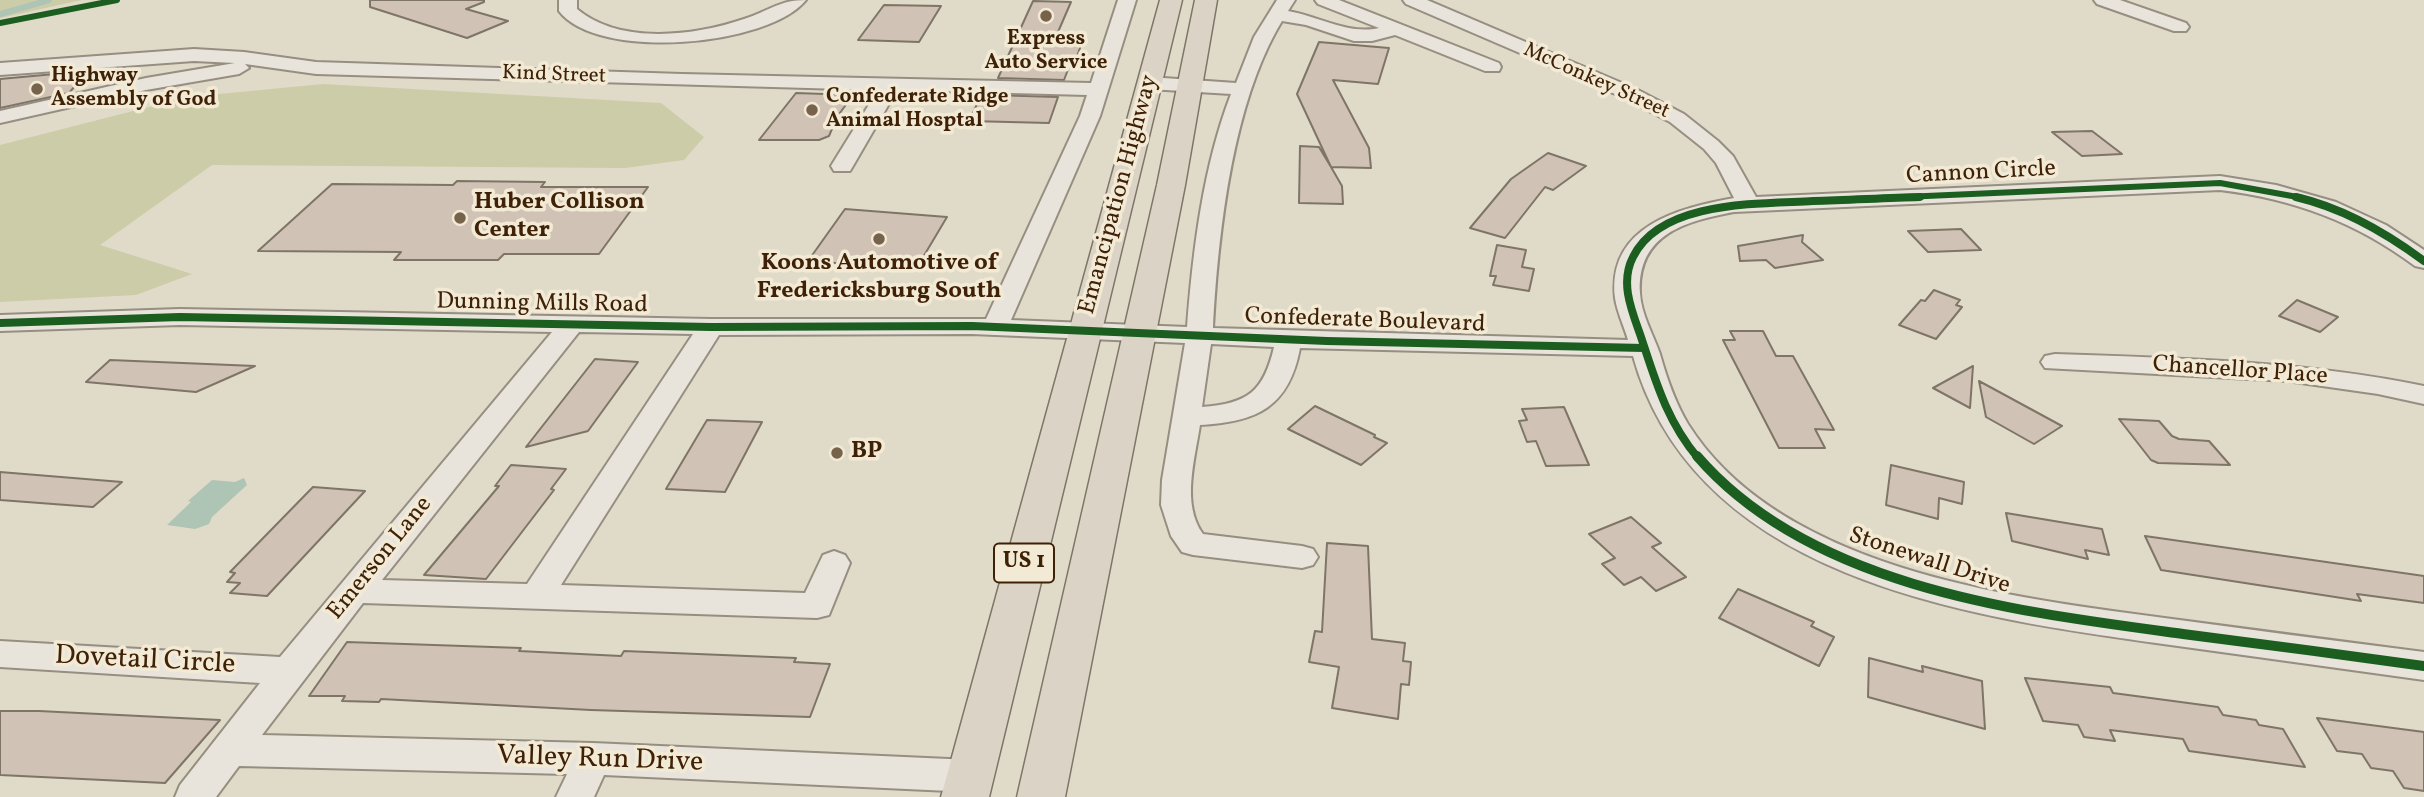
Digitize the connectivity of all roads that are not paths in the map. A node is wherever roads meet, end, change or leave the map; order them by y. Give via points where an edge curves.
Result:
1 (568, 0) edge
2 (797, 0) edge
3 (1127, 0) edge
4 (1171, 0) edge
5 (1206, 0) edge
6 (1324, 0) edge
7 (1412, 0) edge
8 (2103, 0) edge
9 (1461, 4) dead end
10 (1281, 7) edge
11 (1440, 12) junction
12 (2180, 27) dead end
13 (1396, 29) junction
14 (273, 62) junction
15 (5, 67) edge
16 (1492, 67) dead end
17 (1149, 83) junction
18 (891, 85) junction
19 (1189, 86) junction
20 (1099, 89) junction
21 (1243, 89) junction
22 (0, 117) edge
23 (842, 166) dead end
24 (1749, 204) junction
25 (2424, 261) edge
26 (0, 323) edge
27 (571, 325) junction
28 (711, 327) junction
29 (995, 327) junction
30 (1084, 330) junction
31 (1138, 333) junction
32 (1199, 335) junction
33 (1289, 339) junction
34 (1644, 348) junction
35 (2054, 362) dead end
36 (2424, 395) edge
37 (1186, 417) junction
38 (1302, 557) dead end
39 (834, 562) dead end
40 (356, 591) junction
41 (536, 597) junction
42 (0, 654) edge
43 (2424, 666) edge
44 (289, 671) junction
45 (229, 750) junction
46 (593, 759) junction
47 (968, 786) edge
48 (194, 797) edge
49 (575, 797) edge
50 (1041, 797) edge

1 - 2 street via 568,11 583,25 610,34 650,37 738,27 771,16
3 - 20 street
4 - 17 main road, Emancipation Highway / US 1
5 - 19 main road, Emancipation Highway / US 1
6 - 13 street
7 - 11 street, McConkey Street
8 - 12 street
9 - 11 street
10 - 13 street via 1349,36 1374,36
10 - 21 street via 1263,37
11 - 24 street, McConkey Street via 1629,93 1694,129 1718,153
13 - 16 street
14 - 15 street, Kind Street via 194,55
14 - 18 street, Kind Street via 316,68
14 - 22 street via 146,84
17 - 19 street
17 - 30 main road, Emancipation Highway / US 1
18 - 20 street, Kind Street
18 - 23 street
19 - 21 street
19 - 31 main road, Emancipation Highway / US 1
20 - 29 street
21 - 32 street via 1216,188 1205,251
24 - 25 street, Cannon Circle via 2234,184 2301,196 2347,213
24 - 34 street, Cannon Circle via 1698,211 1653,232 1638,247 1628,277 1628,298
26 - 27 street, Dunning Mills Road via 180,317
27 - 28 street, Dunning Mills Road
27 - 40 street, Emerson Lane
28 - 29 street, Dunning Mills Road
28 - 41 street
29 - 30 street, Dunning Mills Road
30 - 31 street, Confederate Boulevard
30 - 47 main road, Emancipation Highway / US 1
31 - 32 street, Confederate Boulevard
31 - 50 main road, Emancipation Highway / US 1
32 - 33 street, Confederate Boulevard
32 - 37 street
33 - 34 street, Confederate Boulevard
33 - 37 street via 1284,370 1271,391 1251,407 1224,415
34 - 43 street, Stonewall Drive via 1661,401 1688,444 1717,477 1786,530 1895,577 2027,612
35 - 36 street, Chancellor Place via 2266,371 2341,378
37 - 38 street via 1176,505 1182,528 1193,544
39 - 41 street via 817,606
40 - 41 street
40 - 44 street, Emerson Lane
42 - 44 street, Dovetail Circle
44 - 45 street, Emerson Lane
45 - 46 street, Valley Run Drive
45 - 48 street, Emerson Lane
46 - 47 street, Valley Run Drive
46 - 49 street

